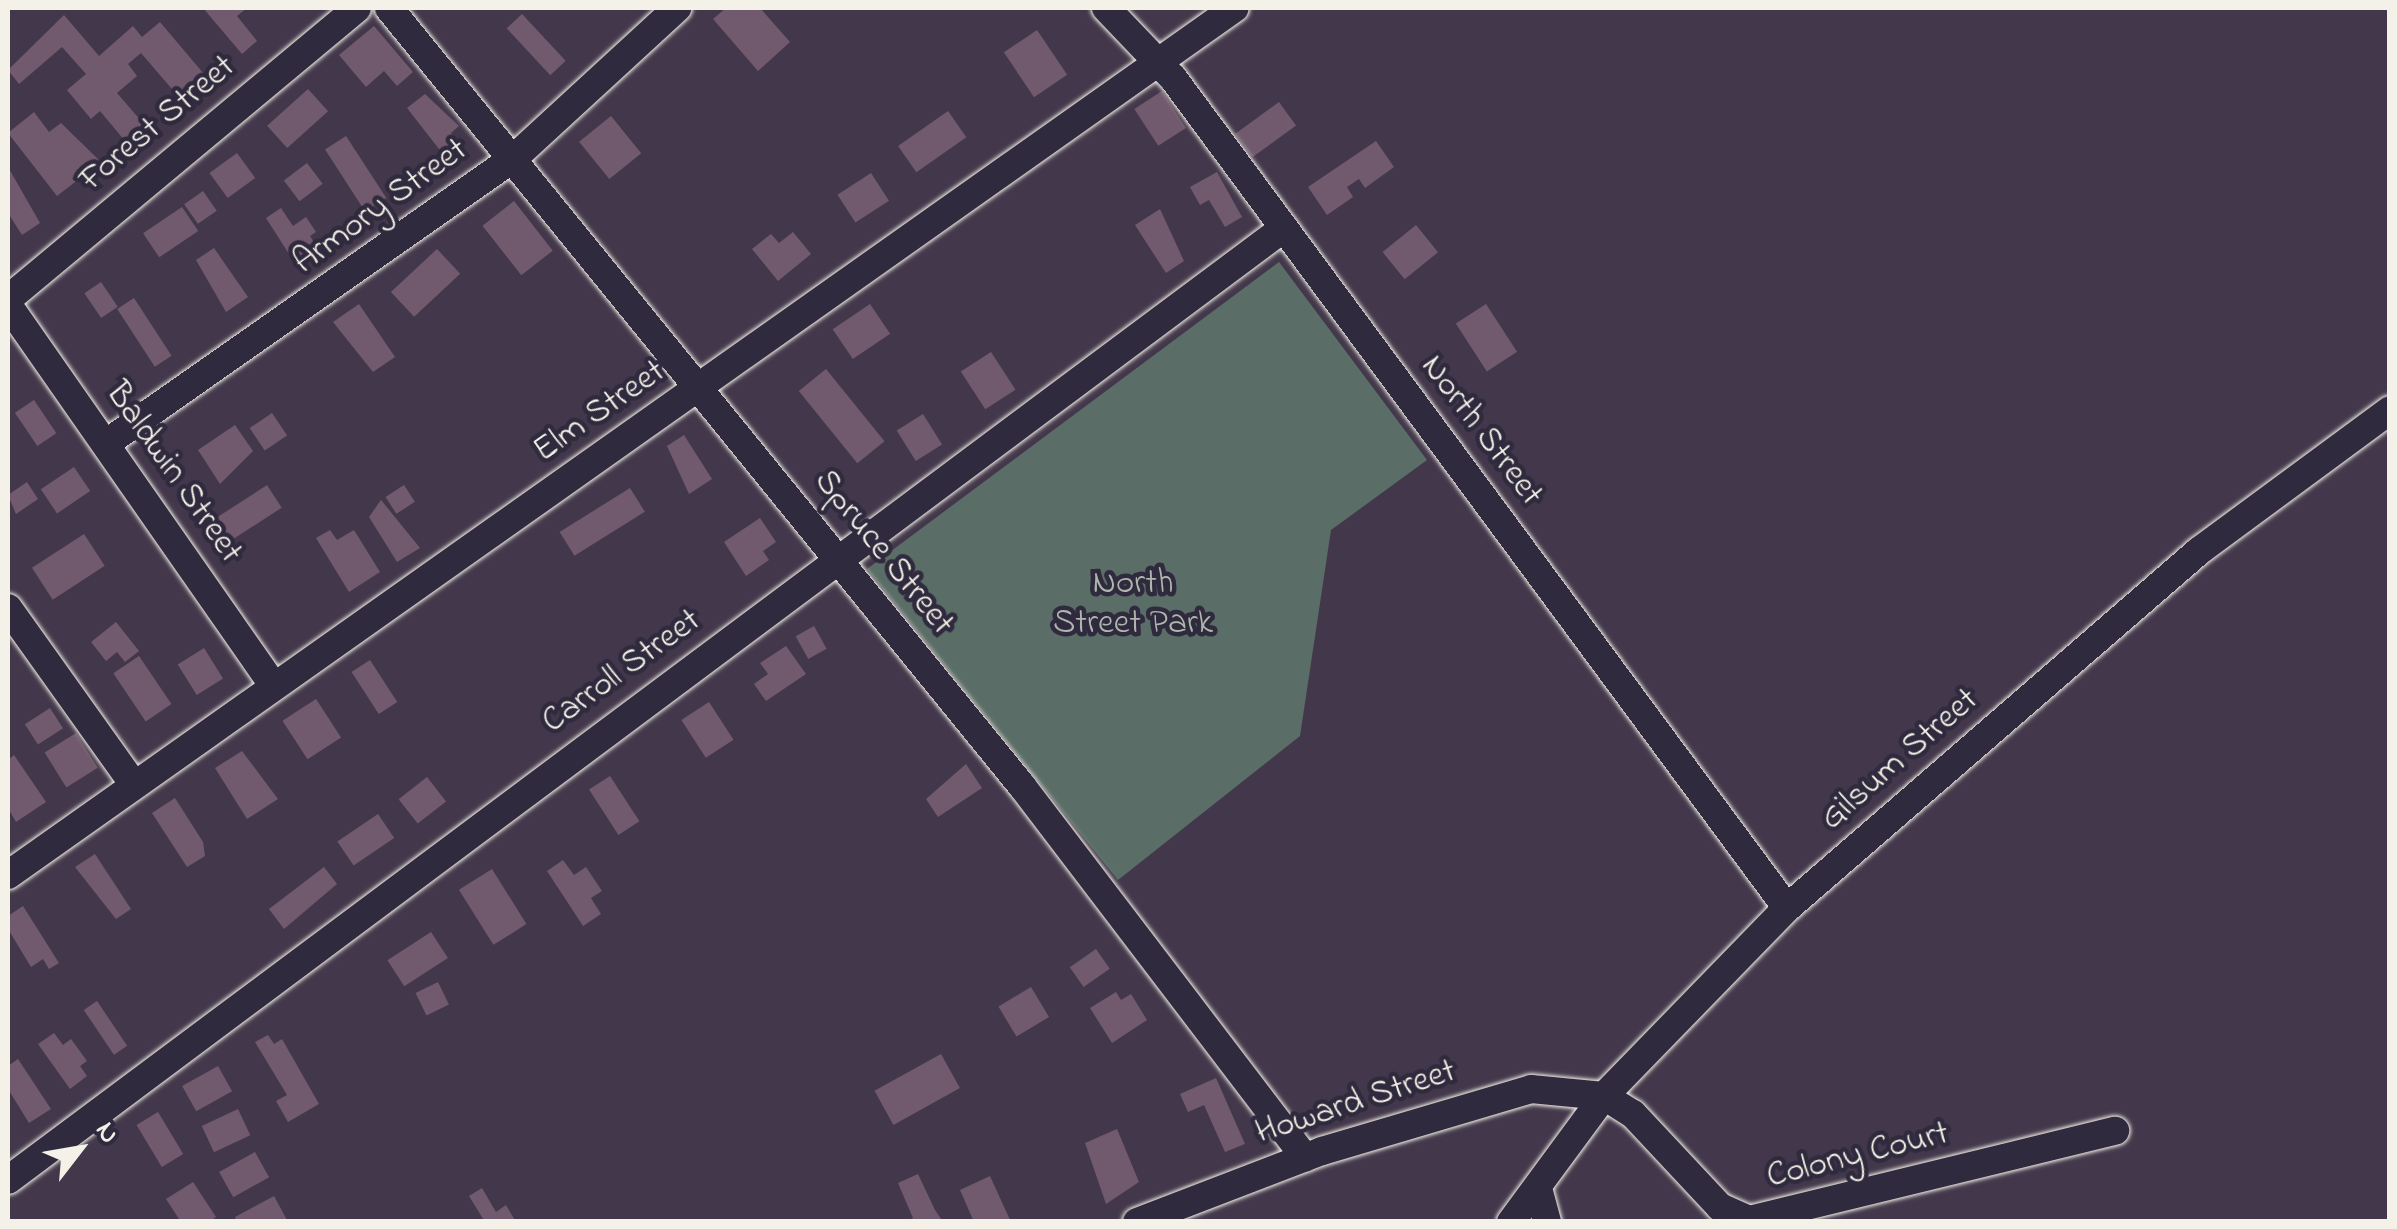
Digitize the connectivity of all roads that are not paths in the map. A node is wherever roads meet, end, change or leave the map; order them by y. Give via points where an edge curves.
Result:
1 (358, 8) edge
2 (389, 8) edge
3 (677, 8) edge
4 (1106, 8) edge
5 (1234, 8) edge
6 (1156, 63) junction
7 (514, 158) junction
8 (1284, 228) junction
9 (8, 302) edge
10 (702, 386) junction
11 (2390, 410) edge
12 (108, 442) junction
13 (837, 558) junction
14 (8, 608) edge
15 (274, 686) junction
16 (133, 783) junction
17 (8, 876) edge
18 (1787, 908) junction
19 (1604, 1096) junction
20 (2115, 1131) dead end
21 (1305, 1156) junction
22 (8, 1180) edge
23 (1538, 1188) junction
24 (1138, 1222) edge
25 (1511, 1222) edge
26 (1547, 1222) edge

1 - 9 street, Forest Street
2 - 7 street, Spruce Street
3 - 7 street, Armory Street
4 - 6 street, North Street
5 - 6 street, Elm Street
6 - 8 street, North Street
6 - 10 street, Elm Street
7 - 10 street, Spruce Street
7 - 12 street, Armory Street
8 - 13 street, Carroll Street
8 - 18 street, North Street
9 - 12 street, Baldwin Street
10 - 13 street, Spruce Street
10 - 15 street, Elm Street
11 - 18 street, Gilsum Street via 2198,551
12 - 15 street, Baldwin Street
13 - 21 street, Spruce Street via 1246,1070
13 - 22 street, Carroll Street
14 - 16 street
15 - 16 street, Elm Street
16 - 17 street, Elm Street
18 - 19 street, Gilsum Street
19 - 20 street, Colony Court via 1632,1114 1720,1207 1749,1220
19 - 21 street, Howard Street via 1531,1089
19 - 23 street, Gilsum Street
21 - 24 street, Howard Street
23 - 25 street, Gilsum Street
23 - 26 street

